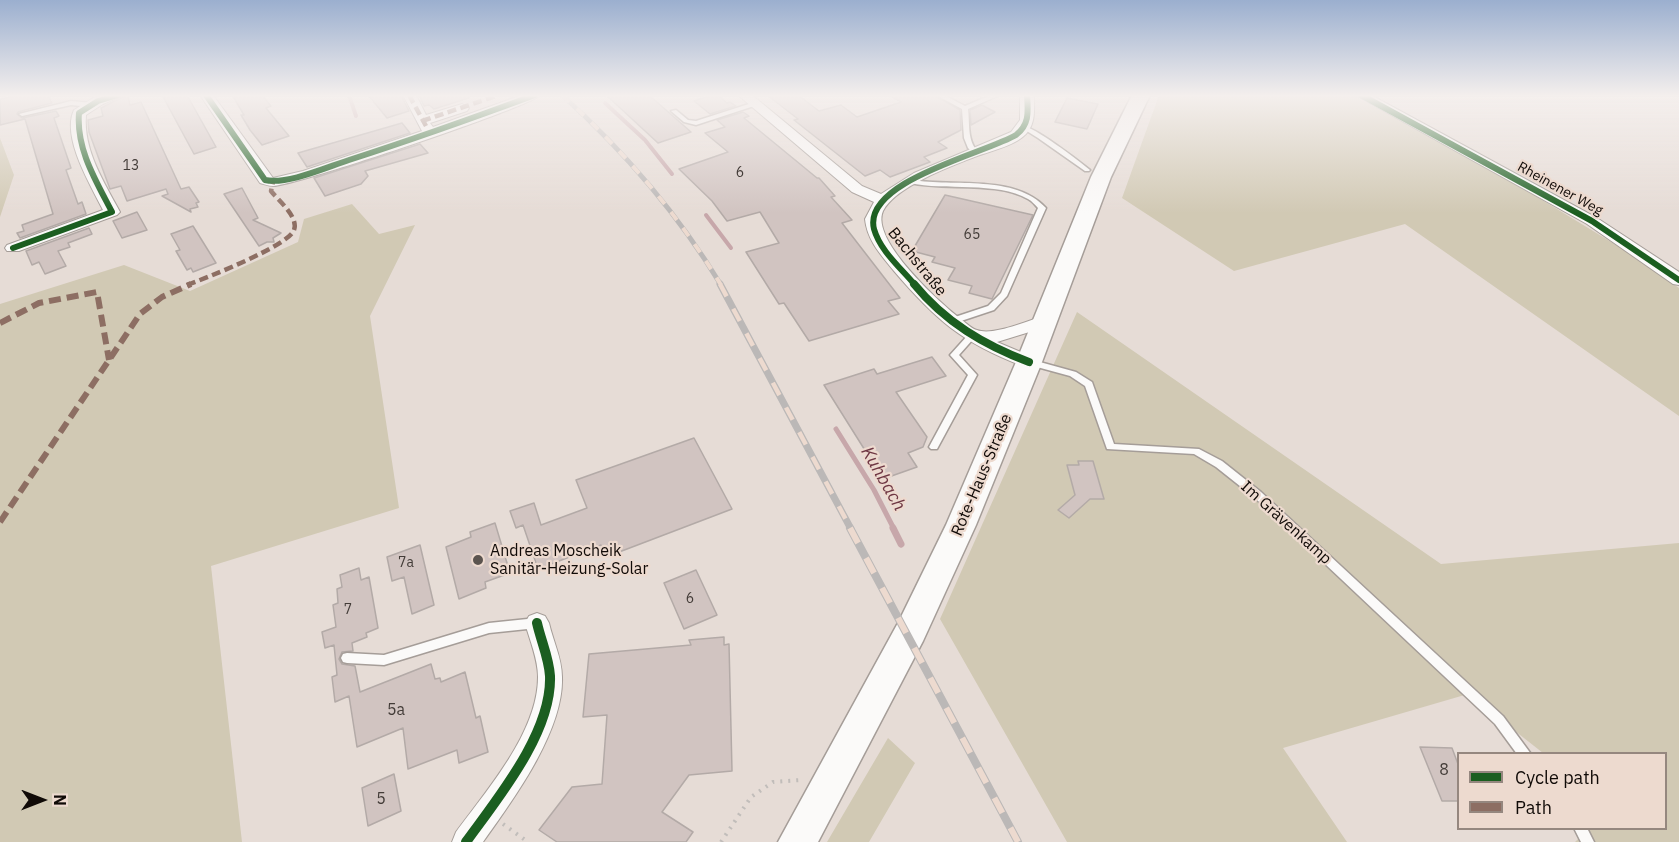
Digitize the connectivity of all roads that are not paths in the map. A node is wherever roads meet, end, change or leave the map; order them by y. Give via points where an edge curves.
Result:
1 (79, 134) edge
2 (234, 134) edge
3 (408, 134) edge
4 (791, 134) edge
5 (967, 134) edge
6 (1016, 134) edge
7 (1040, 134) edge
8 (1122, 134) edge
9 (1433, 134) edge
10 (975, 152) junction
11 (1087, 170) dead end
12 (912, 182) junction
13 (881, 200) junction
14 (13, 248) dead end
15 (1679, 280) edge
16 (952, 321) junction
17 (1043, 322) junction
18 (970, 337) junction
19 (1029, 362) junction
20 (934, 447) dead end
21 (537, 623) joint
22 (347, 658) dead end
23 (1524, 752) edge
24 (466, 842) edge
25 (797, 842) edge

1 - 14 street via 90,168 112,212
2 - 3 street via 265,180 273,182 307,174
4 - 13 street via 857,189
5 - 10 lane via 969,148
6 - 10 street
7 - 11 lane via 1065,157
8 - 17 main road, Rote-Haus-Straße
9 - 15 street, Rheinener Weg via 1592,221
10 - 12 street
12 - 13 street
12 - 16 lane via 1007,188 1037,200 1042,208 1004,294 991,308
13 - 16 street, Bachstraße via 872,217 880,243 925,298
16 - 18 street, Bachstraße
17 - 18 street via 997,336
17 - 19 main road, Rote-Haus-Straße
18 - 19 street, Bachstraße
18 - 20 lane via 954,355 973,375
19 - 23 lane, Im Grävenkamp via 1073,374 1089,384 1110,447 1196,451 1219,464 1258,495 1499,720
19 - 25 main road, Rote-Haus-Straße via 916,621
21 - 22 lane via 489,628 384,660
21 - 24 street via 550,679 545,710 517,771

